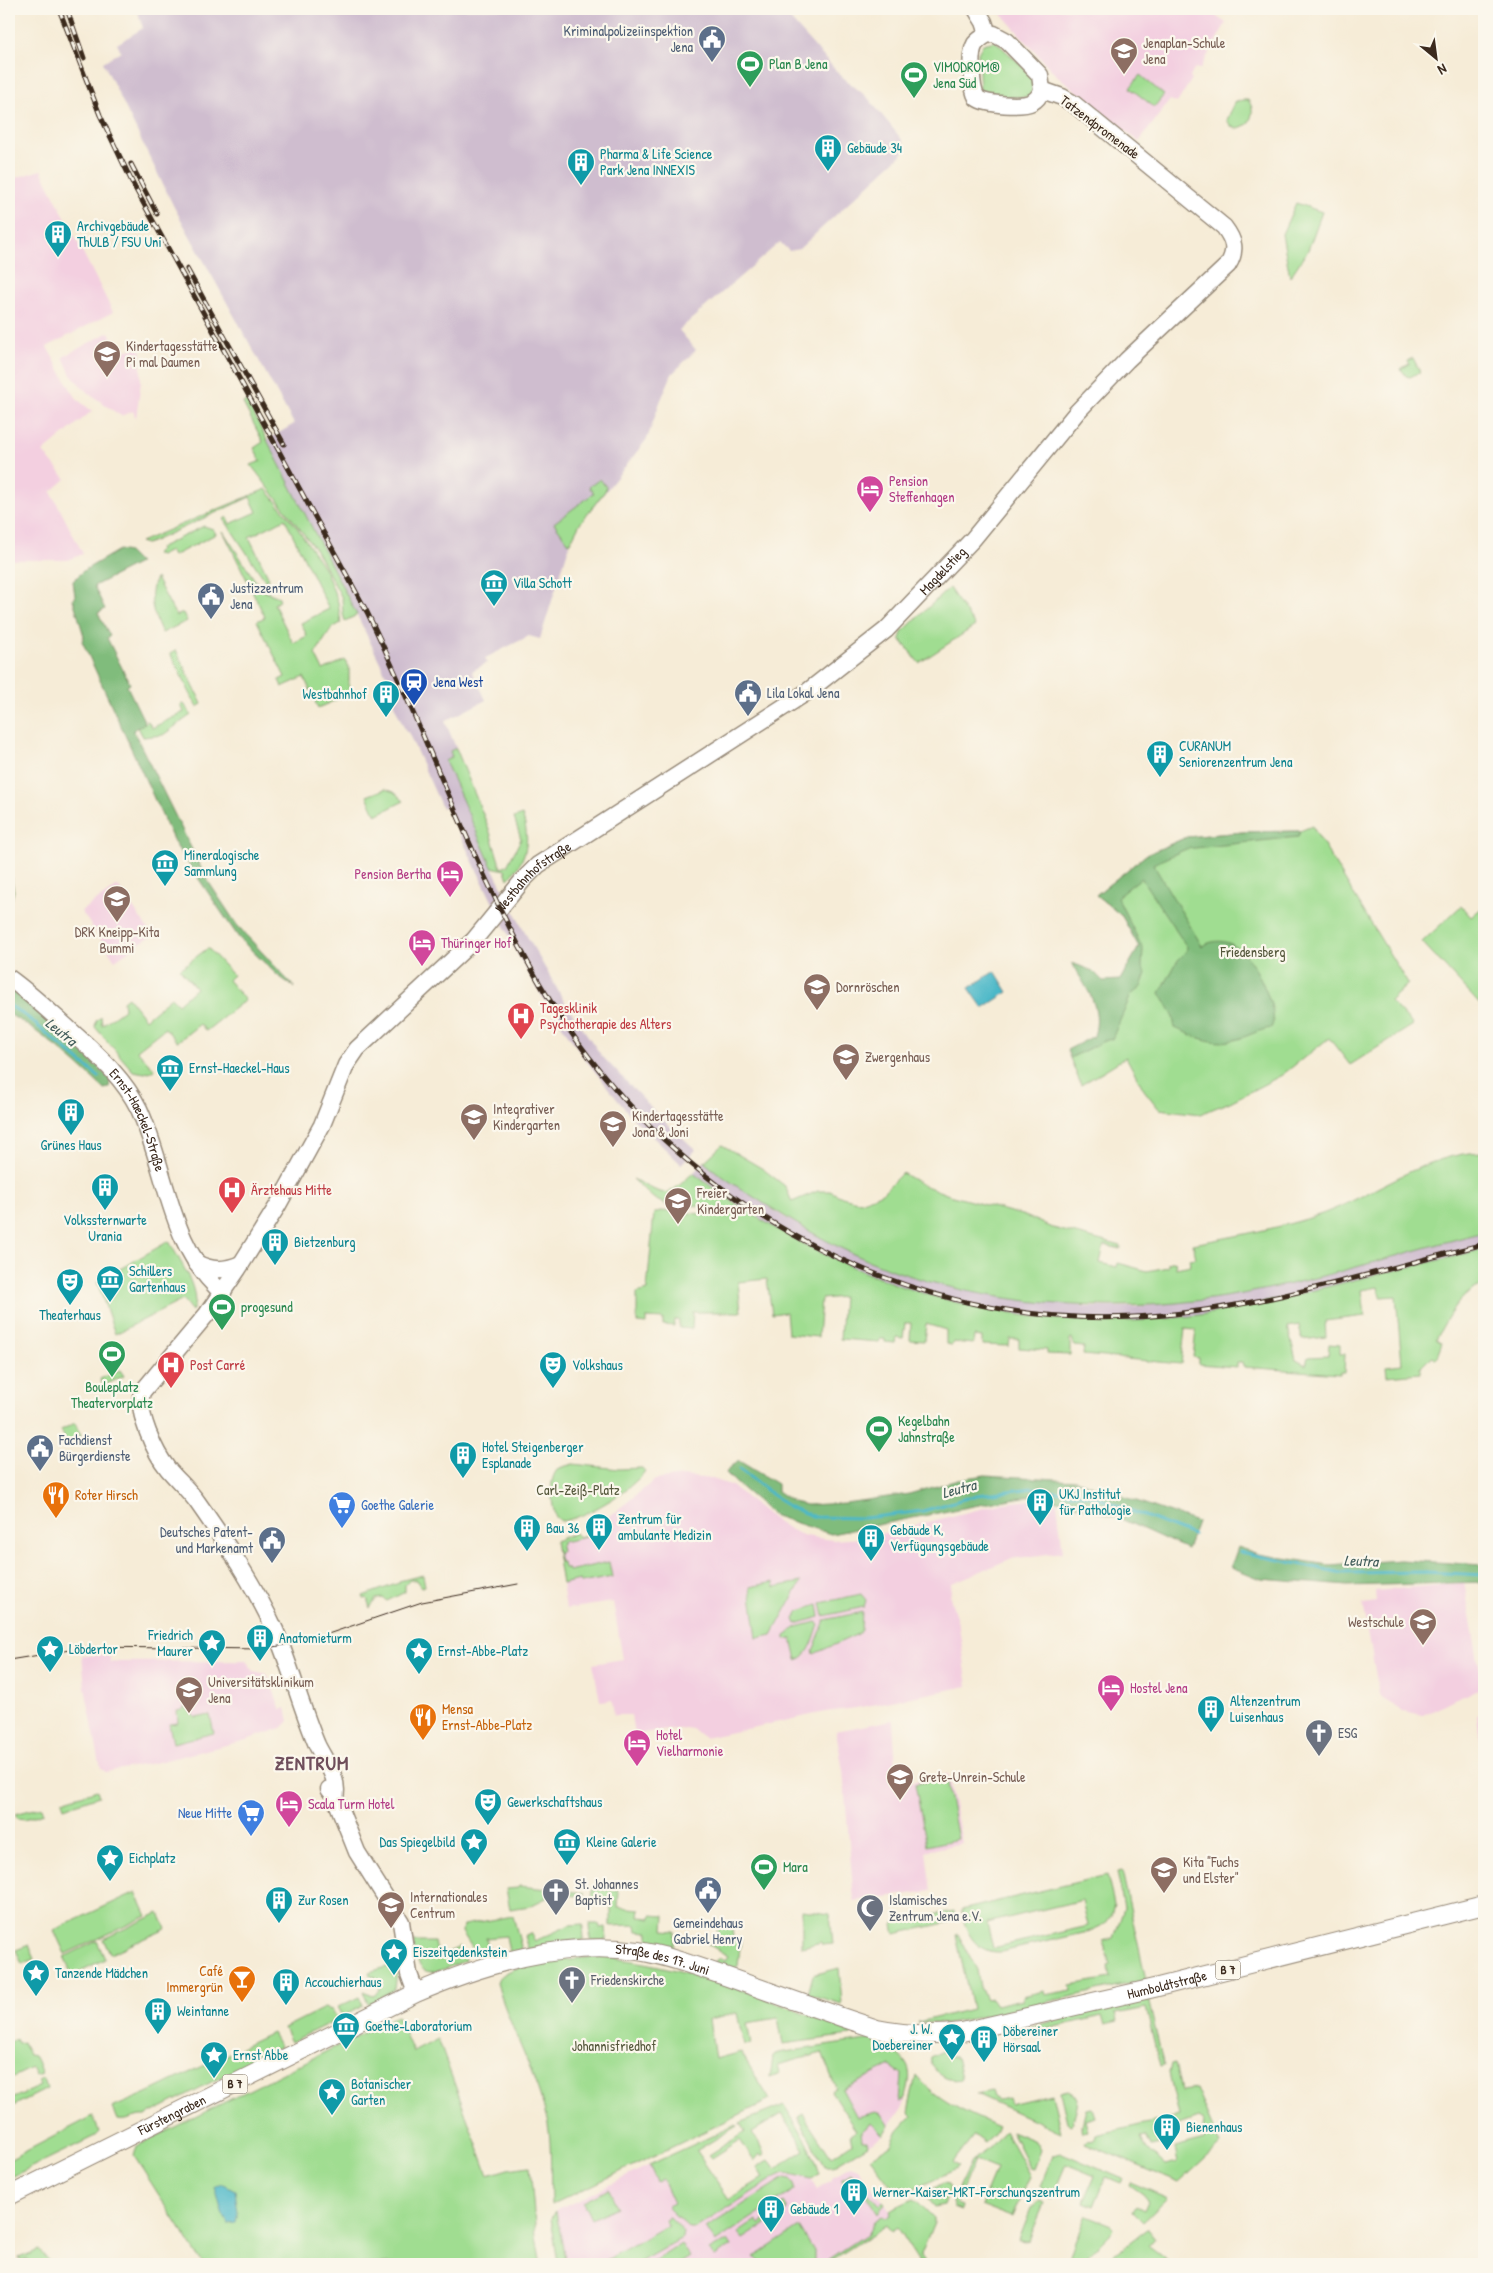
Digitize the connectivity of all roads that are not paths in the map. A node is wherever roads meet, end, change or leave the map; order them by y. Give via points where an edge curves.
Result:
1 (976, 9) edge
2 (988, 34) junction
3 (1042, 90) junction
4 (1234, 245) joint
5 (590, 831) joint
6 (9, 978) edge
7 (196, 1263) junction
8 (241, 1264) junction
9 (223, 1293) junction
10 (1484, 1905) edge
11 (416, 1993) junction
12 (906, 2034) joint
13 (9, 2196) edge

1 - 2 main road
2 - 3 main road via 1007,41 1040,75
2 - 3 main road via 980,38 973,50 972,87 977,98 988,103 1024,104 1035,100
3 - 4 main road, Tatzendpromenade via 1074,104 1224,227
4 - 5 main road, Magdelstieg via 1231,260 1224,269 1077,412 974,539 886,630 807,692
5 - 8 main road, Westbahnhofstraße via 532,870 483,930 350,1058 322,1125
6 - 7 main road, Ernst-Haeckel-Straße via 101,1059 128,1089 140,1111 178,1224
7 - 8 main road via 217,1270
7 - 9 main road, Ernst-Haeckel-Straße
8 - 9 main road, Westbahnhofstraße
9 - 11 main road, Westbahnhofstraße via 149,1382 140,1398 141,1409 159,1456 205,1513 268,1615 329,1768 336,1788 335,1797 354,1846 401,1922 409,1974
10 - 12 main road, Humboldtstraße / B 7 via 1004,2023 946,2034
11 - 12 main road, Straße des 17. Juni / B 7 via 465,1974 529,1957 593,1948 631,1950 695,1966 861,2024
11 - 13 main road, Fürstengraben / B 7

